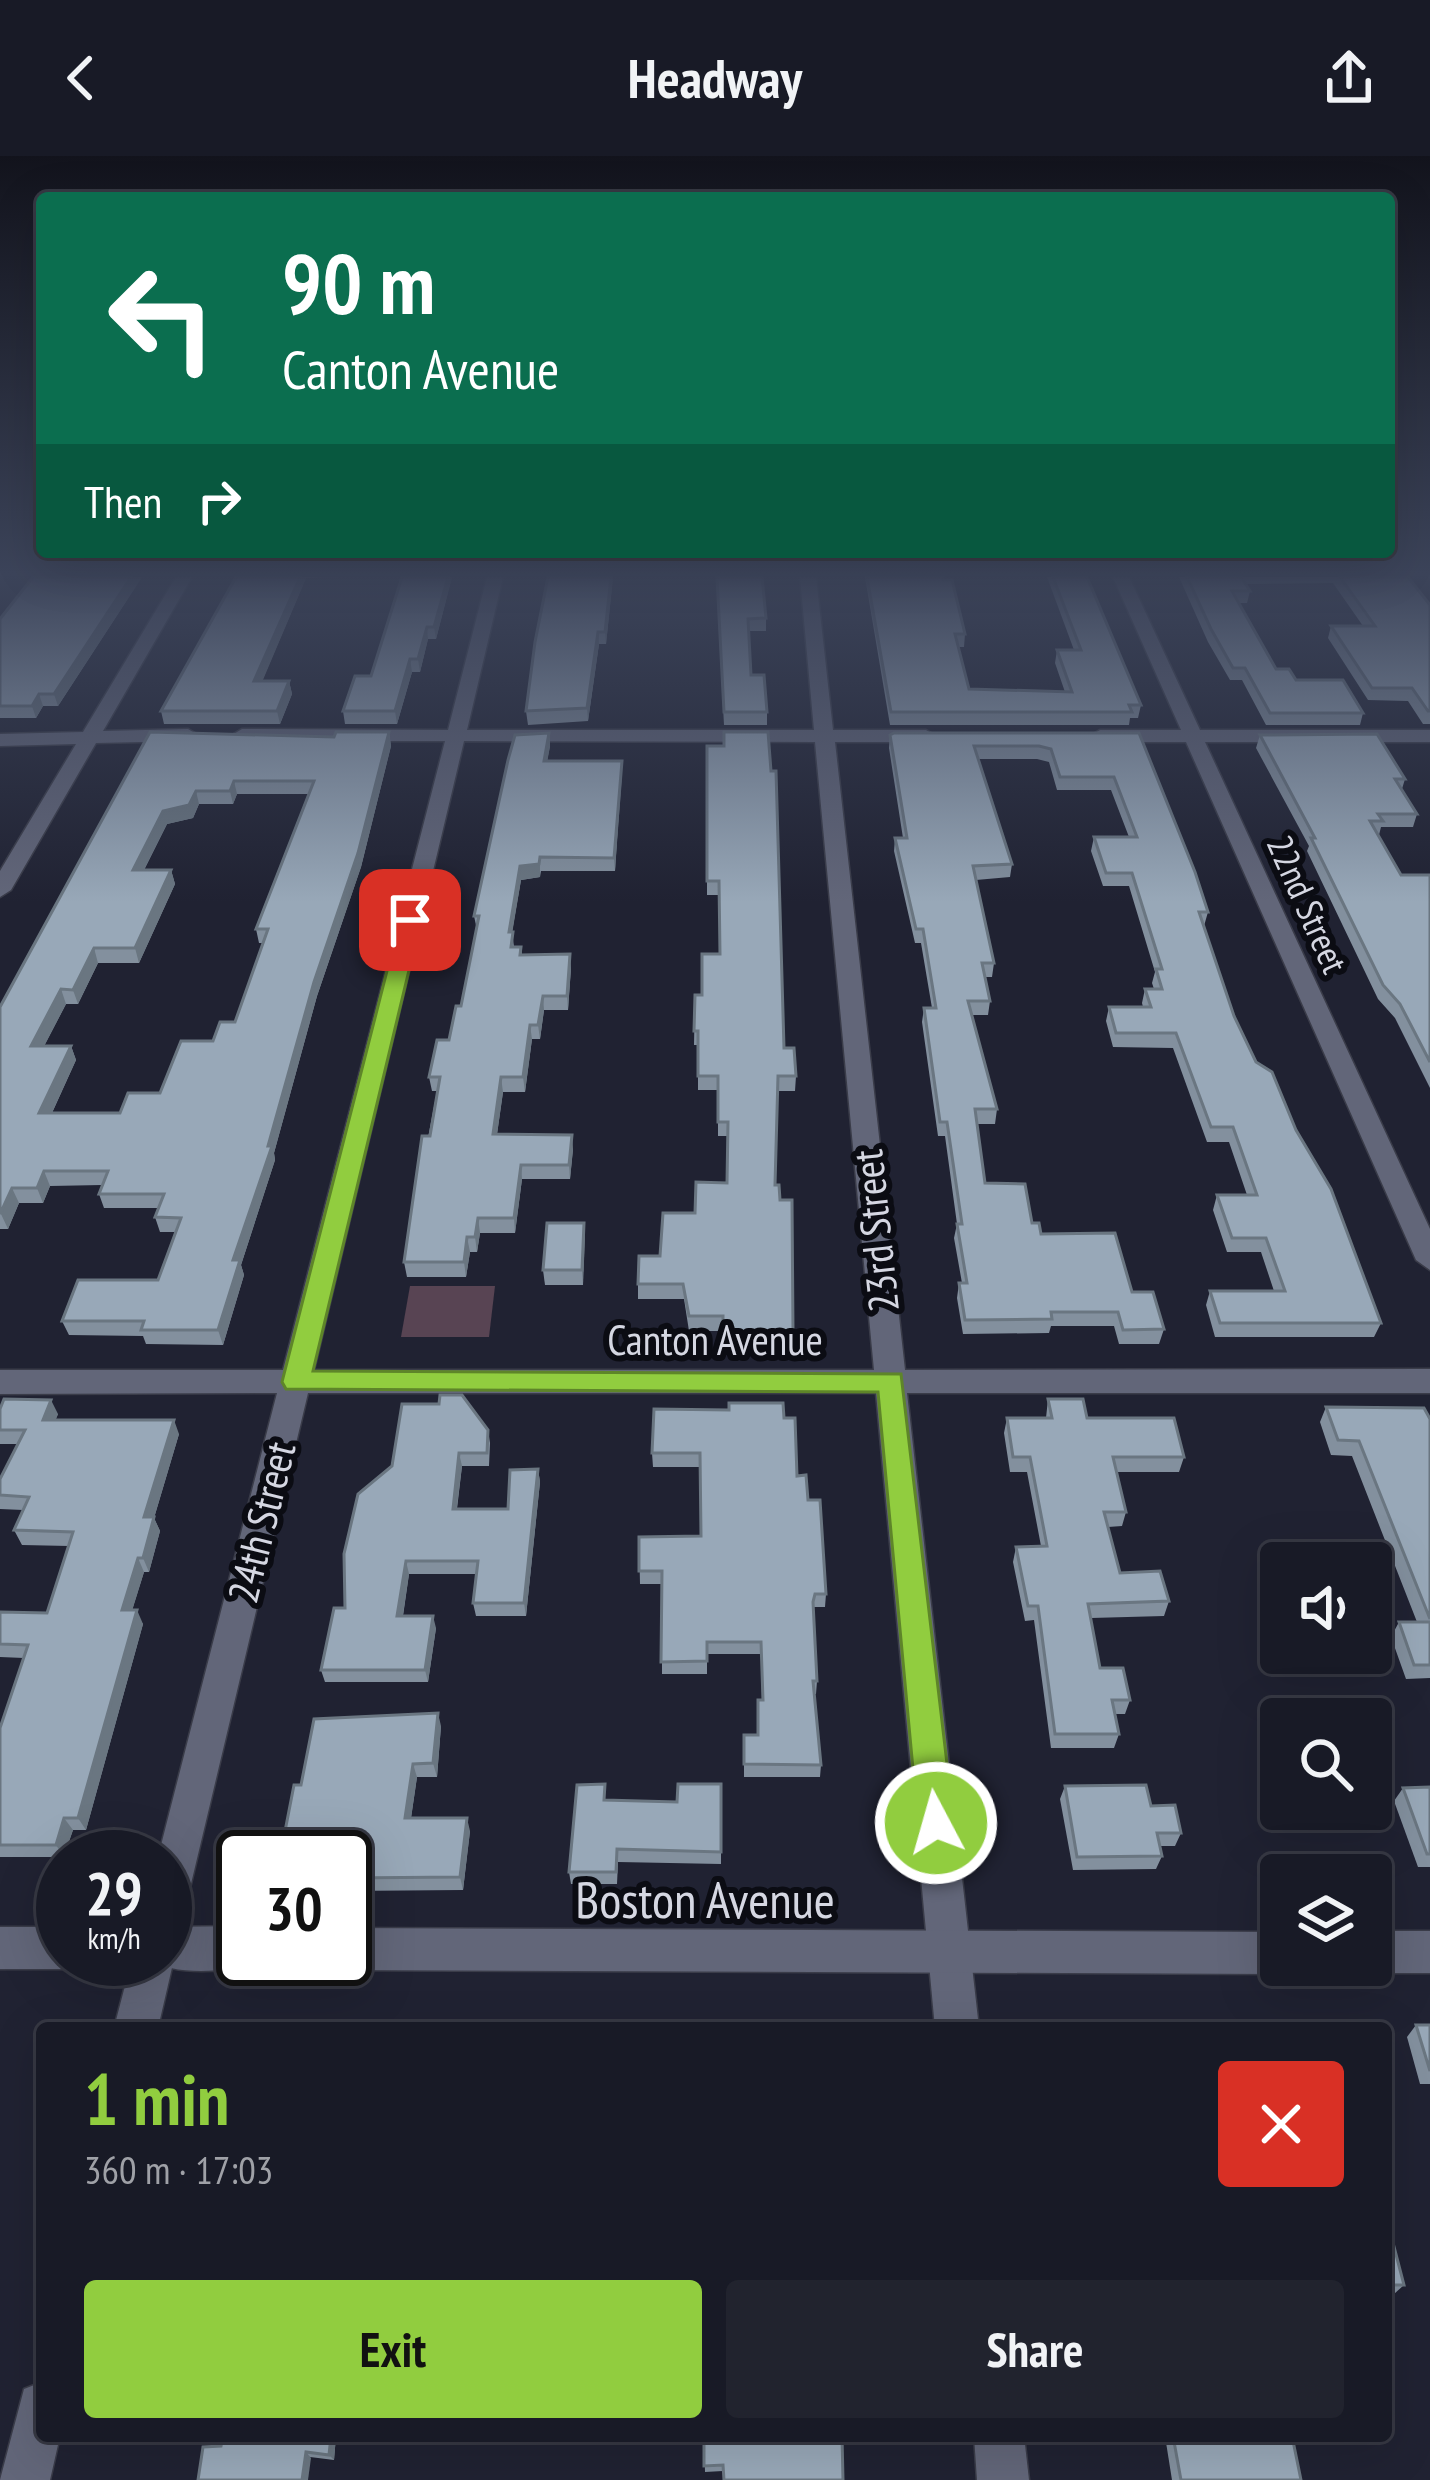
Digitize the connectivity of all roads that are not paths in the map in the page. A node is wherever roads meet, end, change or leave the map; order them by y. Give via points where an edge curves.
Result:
1 (121, 685) edge
2 (468, 685) edge
3 (819, 685) edge
4 (1170, 685) edge
5 (456, 735) junction
6 (824, 736) junction
7 (942, 736) edge
8 (1078, 736) edge
9 (1193, 736) junction
10 (1430, 736) edge
11 (91, 737) junction
12 (0, 740) edge
13 (0, 890) edge
14 (1430, 1260) edge
15 (891, 1381) junction
16 (1430, 1381) edge
17 (0, 1382) edge
18 (296, 1382) junction
19 (185, 1830) edge
20 (0, 1948) edge
21 (36, 1948) edge
22 (372, 1949) edge
23 (1392, 1952) edge
24 (1430, 1952) edge
25 (1260, 1953) edge
26 (950, 1955) junction
27 (146, 1986) edge
28 (137, 2022) edge
29 (956, 2022) edge
30 (36, 2431) edge
31 (1000, 2442) edge
32 (24, 2480) edge
33 (1004, 2480) edge

1 - 11 street
2 - 5 street, 24th Street
3 - 6 street, 23rd Street
4 - 9 street, 22nd Street
5 - 6 street
5 - 11 street
5 - 18 street, 24th Street
6 - 7 street
6 - 15 street, 23rd Street
8 - 9 street
9 - 10 street
9 - 14 street, 22nd Street
11 - 12 street
11 - 13 street
15 - 16 street, Canton Avenue
15 - 18 street, Canton Avenue
15 - 26 street, 23rd Street
17 - 18 street, Canton Avenue
18 - 19 street, 24th Street
20 - 21 street
22 - 26 street, Boston Avenue
23 - 24 street
25 - 26 street, Boston Avenue
26 - 29 street, 23rd Street
27 - 28 street
30 - 32 street
31 - 33 street

